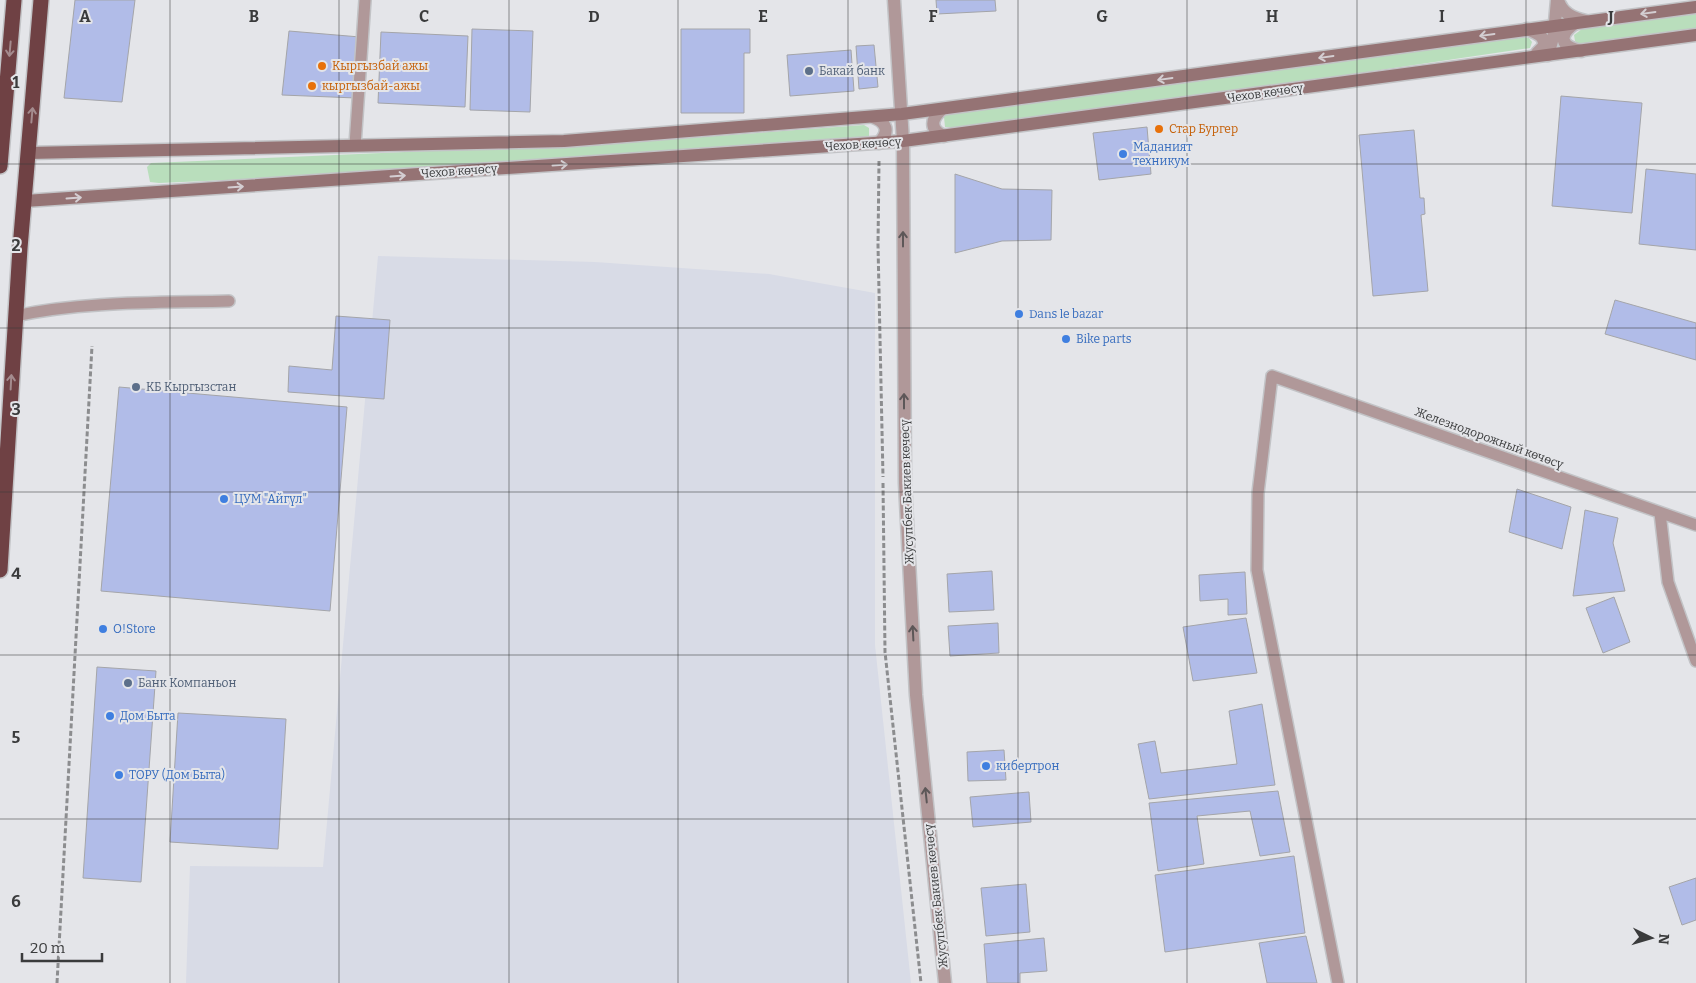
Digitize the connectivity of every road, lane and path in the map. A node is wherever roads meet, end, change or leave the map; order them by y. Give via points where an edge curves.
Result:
1 (14, 0) edge
2 (42, 0) edge
3 (365, 0) edge
4 (894, 0) edge
5 (1558, 0) edge
6 (1696, 6) edge
7 (1582, 22) junction
8 (1555, 26) junction
9 (1527, 29) junction
10 (1696, 35) edge
11 (1581, 51) junction
12 (1548, 55) junction
13 (1530, 57) junction
14 (942, 109) junction
15 (902, 114) junction
16 (873, 117) junction
17 (944, 136) junction
18 (903, 141) junction
19 (879, 143) junction
20 (355, 145) junction
21 (28, 153) junction
22 (0, 166) edge
23 (25, 201) junction
24 (229, 301) dead end
25 (15, 316) junction
26 (92, 346) dead end
27 (1660, 513) junction
28 (1696, 525) edge
29 (0, 570) edge
30 (1696, 660) edge
31 (56, 983) edge
32 (945, 983) edge
33 (1338, 983) edge

1 -> 22 highway
21 -> 2 highway
3 - 20 lane
4 - 15 street, Жусупбек Бакиев көчөсү
5 - 7 street via 1561,9
5 - 8 street
6 -> 7 street
7 - 8 street
7 - 11 street via 1566,31 1563,39 1565,45
8 - 9 street
8 - 12 street
9 - 13 street via 1542,36 1544,41 1544,46
9 -> 14 street
10 - 11 street, Чехов көчөсү
11 - 12 street, Чехов көчөсү
12 - 13 street, Чехов көчөсү
13 - 17 street, Чехов көчөсү
14 - 15 street
14 - 17 street via 933,118 932,126
15 - 16 street
15 - 18 street, Жусупбек Бакиев көчөсү
16 - 19 street via 881,120 886,130
16 - 20 street via 564,141
17 - 18 street, Чехов көчөсү
18 - 19 street, Чехов көчөсү
32 -> 18 street, Жусупбек Бакиев көчөсү via 916,695 904,483
23 -> 19 street, Чехов көчөсү
20 - 21 street
21 - 23 highway
23 - 25 highway
24 - 25 lane via 100,304 48,308
29 -> 25 highway
26 - 31 path
27 - 28 lane, Железнодорожный көчөсү
27 - 30 lane via 1668,582
27 - 33 lane, Железнодорожный көчөсү via 1272,376 1258,492 1257,570

